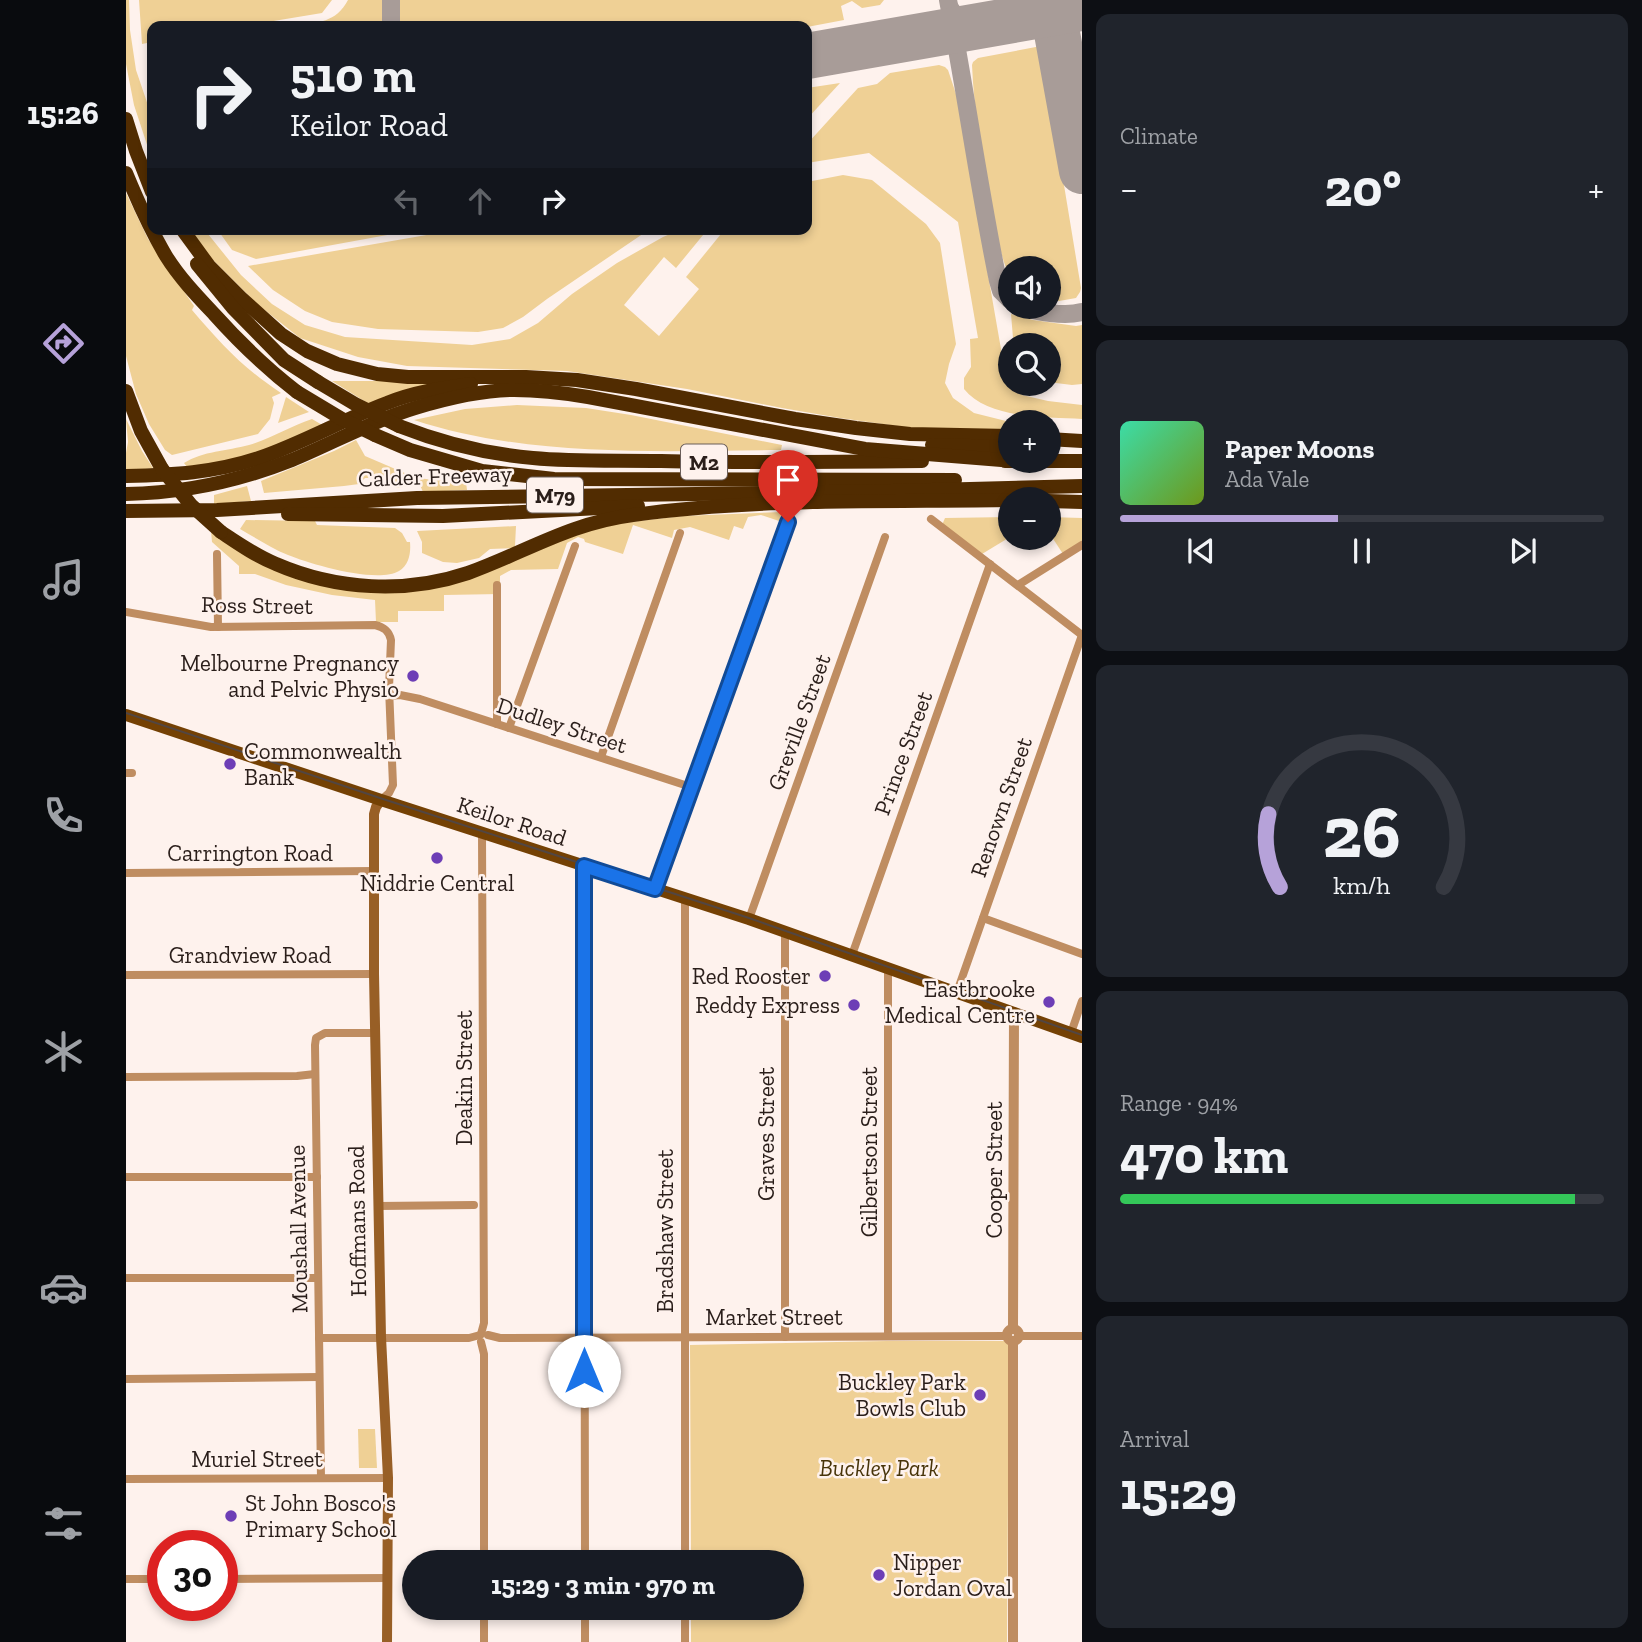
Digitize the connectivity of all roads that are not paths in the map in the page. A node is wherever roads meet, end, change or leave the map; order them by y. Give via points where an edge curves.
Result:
1 (126, 119) edge
2 (136, 151) junction
3 (147, 172) edge
4 (126, 173) edge
5 (147, 179) edge
6 (147, 221) edge
7 (155, 235) edge
8 (176, 235) edge
9 (186, 235) edge
10 (546, 378) junction
11 (512, 390) junction
12 (127, 396) edge
13 (1082, 435) edge
14 (1061, 436) edge
15 (998, 438) edge
16 (1061, 439) edge
17 (998, 440) edge
18 (1082, 441) edge
19 (1061, 447) edge
20 (1082, 448) edge
21 (998, 460) edge
22 (998, 461) edge
23 (1061, 461) edge
24 (1082, 461) edge
25 (126, 476) edge
26 (1082, 483) edge
27 (126, 494) edge
28 (998, 500) edge
29 (1061, 500) edge
30 (1082, 500) edge
31 (736, 506) junction
32 (217, 510) junction
33 (126, 511) edge
34 (931, 519) dead end
35 (788, 522) dead end
36 (680, 533) dead end
37 (885, 537) dead end
38 (1082, 545) edge
39 (575, 546) dead end
40 (217, 554) dead end
41 (990, 564) junction
42 (497, 585) dead end
43 (1018, 585) junction
44 (126, 612) edge
45 (218, 627) junction
46 (1082, 635) edge
47 (389, 692) junction
48 (126, 715) edge
49 (497, 724) junction
50 (509, 728) junction
51 (601, 758) junction
52 (691, 788) junction
53 (381, 800) junction
54 (482, 833) junction
55 (584, 866) junction
56 (374, 872) junction
57 (126, 873) edge
58 (655, 889) junction
59 (685, 899) junction
60 (983, 918) junction
61 (748, 919) junction
62 (785, 932) junction
63 (1082, 954) edge
64 (852, 955) junction
65 (888, 967) junction
66 (374, 974) junction
67 (126, 975) edge
68 (957, 992) junction
69 (1082, 1001) edge
70 (1014, 1012) junction
71 (375, 1033) junction
72 (1076, 1035) edge
73 (126, 1077) edge
74 (315, 1077) junction
75 (126, 1177) edge
76 (317, 1177) junction
77 (474, 1205) dead end
78 (378, 1206) junction
79 (126, 1278) edge
80 (318, 1278) junction
81 (888, 1336) junction
82 (1013, 1336) junction
83 (1082, 1336) edge
84 (584, 1337) junction
85 (684, 1337) junction
86 (785, 1337) junction
87 (319, 1338) junction
88 (381, 1338) junction
89 (484, 1338) junction
90 (319, 1377) junction
91 (126, 1379) edge
92 (321, 1478) junction
93 (388, 1478) junction
94 (126, 1479) edge
95 (484, 1550) edge
96 (584, 1550) edge
97 (685, 1550) edge
98 (388, 1578) junction
99 (127, 1579) edge
100 (147, 1579) edge
101 (238, 1579) edge
102 (484, 1620) edge
103 (585, 1620) edge
104 (685, 1620) edge
105 (387, 1642) edge
106 (484, 1642) edge
107 (585, 1642) edge
108 (685, 1642) edge
109 (1013, 1642) edge

1 - 2 highway
2 - 3 highway
2 - 5 highway
4 - 6 highway, M2, bridge
7 - 26 highway, M2, bridge via 194,293 270,371 297,391 375,435 482,471 554,479
8 - 22 highway, M2, bridge via 211,282 284,360 355,404 429,437 534,458
9 - 10 highway via 209,266 281,334 337,364 408,377
10 - 15 highway via 601,383 884,432
10 - 25 highway via 419,393 257,458 184,474
11 - 17 highway via 628,395 910,445
11 - 21 highway, Calder Freeway via 588,397 866,449
11 - 27 highway, Calder Freeway via 416,408 234,479 176,491
12 - 31 highway, bridge via 162,469 221,532 297,572 344,584 393,587 432,582 468,573 599,521
13 - 14 highway
16 - 18 highway
19 - 20 highway
23 - 24 highway, M2
26 - 32 highway, Calder Freeway / M79 via 893,491 417,498
28 - 31 highway
29 - 30 highway
31 - 32 highway via 443,516
32 - 33 highway, Calder Freeway / M79
34 - 41 street
35 - 52 street
36 - 51 street
37 - 61 street, Greville Street
38 - 43 street
39 - 50 street
40 - 45 street
41 - 43 street
41 - 64 street, Prince Street
42 - 49 street
43 - 46 street
44 - 45 street, Ross Street
45 - 47 street, Ross Street via 382,627 390,640
46 - 60 street, Renown Street
47 - 49 street, Dudley Street
47 - 53 street via 393,785
48 - 53 main road, Keilor Road
49 - 50 street, Dudley Street
50 - 51 street, Dudley Street
51 - 52 street, Dudley Street
52 - 58 street
53 - 54 main road, Keilor Road
53 - 56 main road, Hoffmans Road via 374,814
54 - 55 main road, Keilor Road
54 - 89 street, Deakin Street
55 - 58 main road, Keilor Road
55 - 84 street
56 - 57 street, Carrington Road
56 - 66 main road, Hoffmans Road
58 - 59 main road, Keilor Road
59 - 61 main road, Keilor Road
59 - 85 street, Bradshaw Street
60 - 63 street
60 - 68 street, Renown Street
61 - 62 main road, Keilor Road
62 - 64 main road, Keilor Road
62 - 86 street, Graves Street
64 - 65 main road, Keilor Road
65 - 68 main road, Keilor Road
65 - 81 street, Gilbertson Street
66 - 67 street, Grandview Road
66 - 71 main road, Hoffmans Road
68 - 70 main road, Keilor Road
69 - 72 street
70 - 72 main road, Keilor Road
70 - 82 street, Cooper Street
71 - 74 street, Moushall Avenue via 320,1035 315,1045
71 - 78 main road, Hoffmans Road
73 - 74 street
74 - 76 street, Moushall Avenue
75 - 76 street
76 - 80 street, Moushall Avenue
77 - 78 street
78 - 88 main road, Hoffmans Road
79 - 80 street
80 - 87 street, Moushall Avenue
81 - 82 street, Market Street
81 - 86 street, Market Street
82 - 83 street, Market Street
82 - 109 street, Cooper Street
84 - 85 street, Market Street
84 - 89 street, Market Street
84 - 96 street
85 - 86 street, Market Street
85 - 97 street, Bradshaw Street
87 - 88 street, Market Street
87 - 90 street, Moushall Avenue
88 - 89 street, Market Street
88 - 93 main road, Hoffmans Road
89 - 95 street, Deakin Street
90 - 91 street
90 - 92 street, Moushall Avenue
92 - 93 street, Muriel Street
92 - 94 street, Muriel Street
93 - 98 main road, Hoffmans Road
98 - 101 street
98 - 105 main road, Hoffmans Road
99 - 100 street
102 - 106 street
103 - 107 street
104 - 108 street

